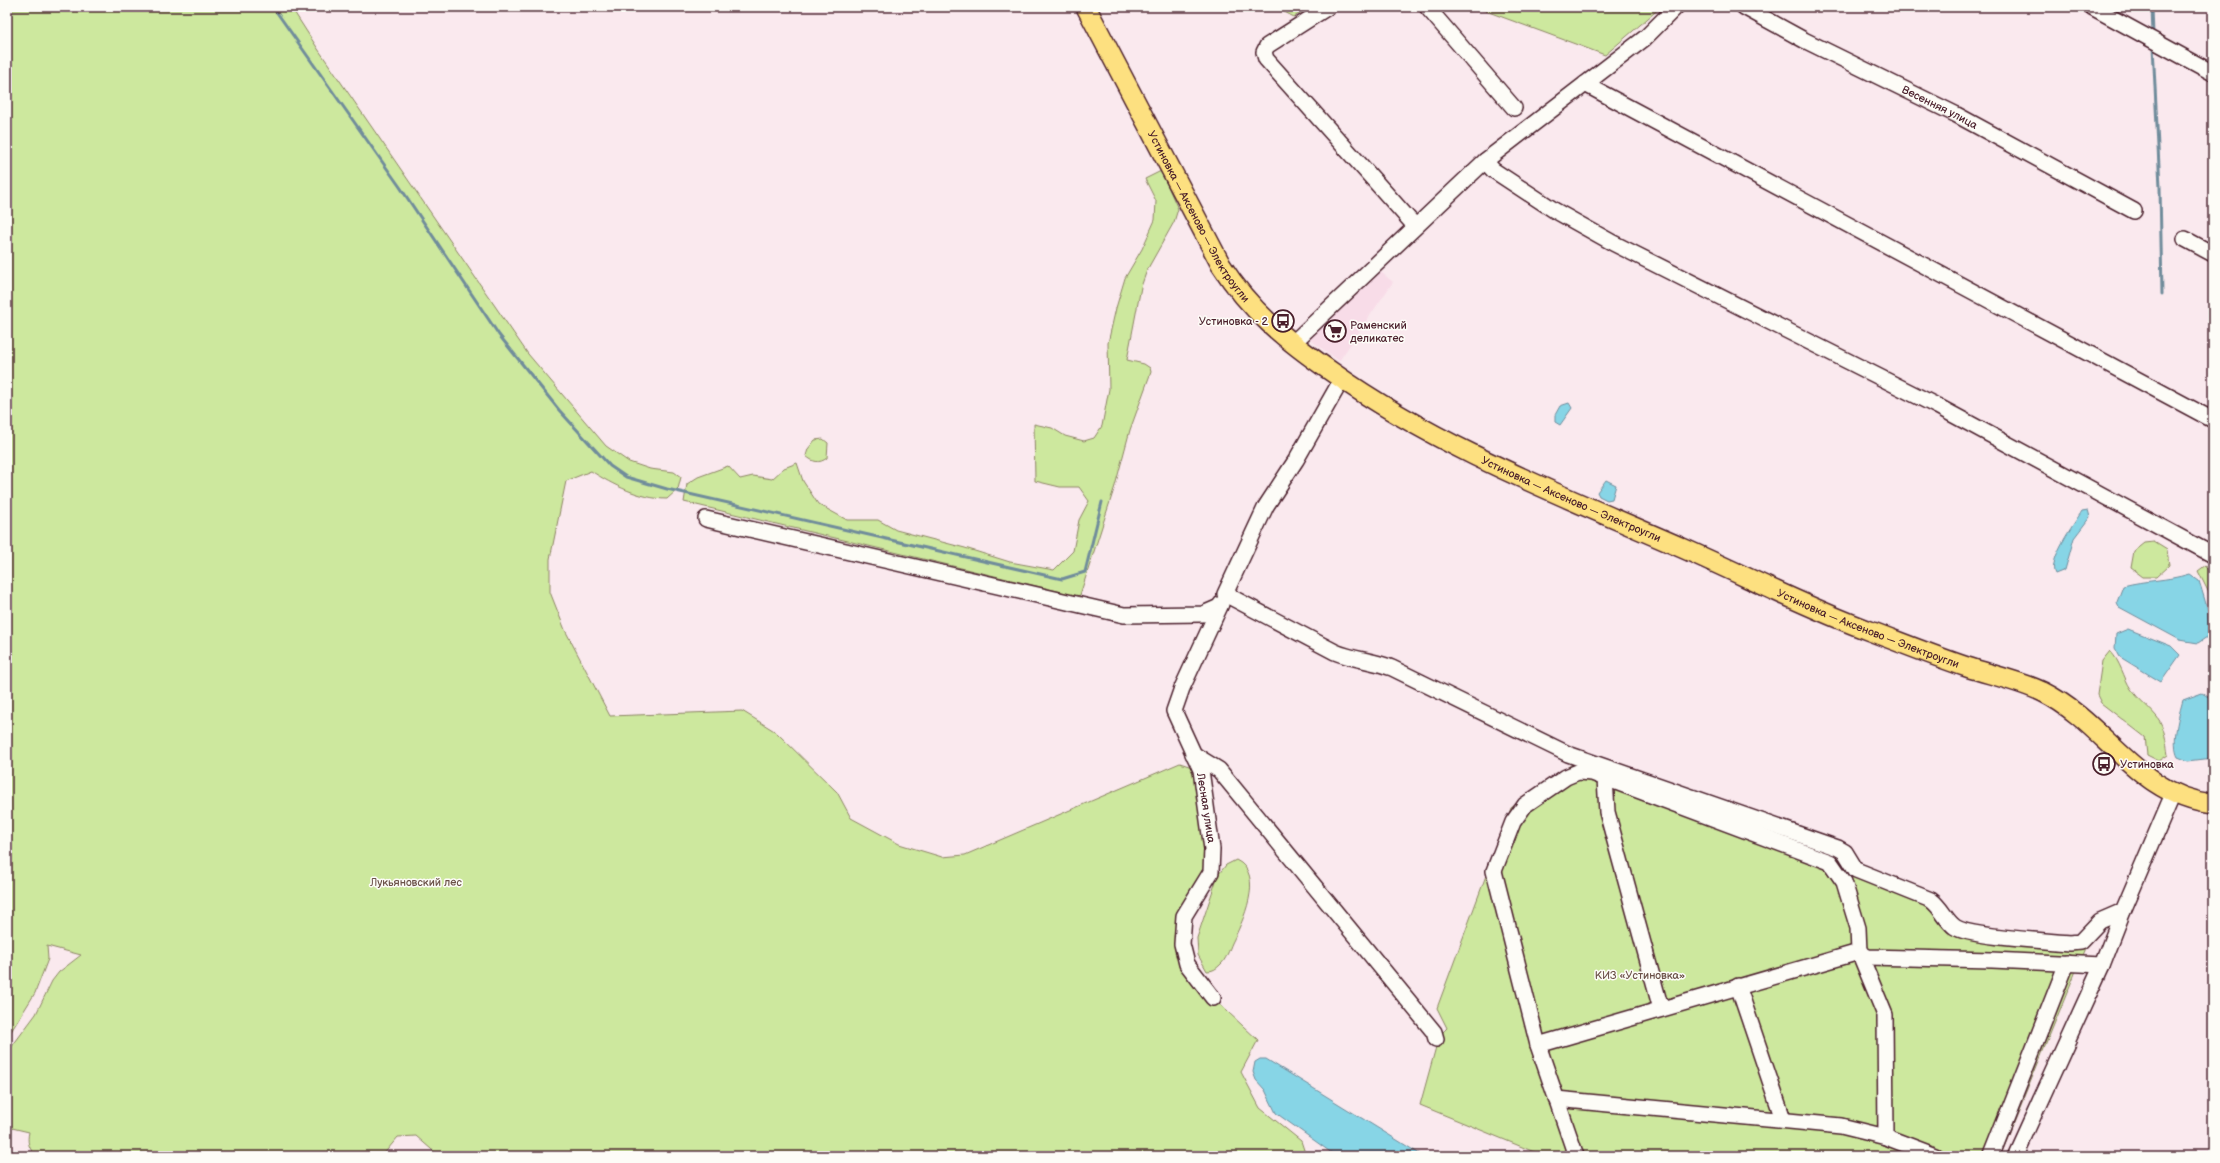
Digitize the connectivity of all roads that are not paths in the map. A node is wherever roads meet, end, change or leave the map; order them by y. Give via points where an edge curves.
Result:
1 (1086, 7) edge
2 (1328, 7) edge
3 (1427, 7) edge
4 (1676, 7) edge
5 (1744, 7) edge
6 (2092, 7) edge
7 (2213, 73) edge
8 (1585, 84) junction
9 (1514, 108) dead end
10 (1485, 161) junction
11 (2134, 211) dead end
12 (1415, 226) junction
13 (2185, 239) dead end
14 (2213, 254) edge
15 (1293, 343) junction
16 (1342, 380) junction
17 (2213, 420) edge
18 (706, 519) dead end
19 (2213, 555) edge
20 (1222, 600) junction
21 (1193, 754) junction
22 (1605, 778) junction
23 (2173, 794) junction
24 (2213, 804) edge
25 (2123, 911) junction
26 (1859, 952) junction
27 (2067, 964) junction
28 (2102, 966) junction
29 (1738, 986) junction
30 (1213, 998) dead end
31 (1661, 1009) junction
32 (1436, 1039) dead end
33 (1538, 1045) junction
34 (1556, 1099) junction
35 (1783, 1119) junction
36 (1886, 1137) junction
37 (1576, 1156) edge
38 (1936, 1156) edge
39 (1991, 1156) edge
40 (2015, 1156) edge

1 - 15 main road, Устиновка — Аксеново — Электроугли via 1237,291 1263,318
2 - 12 street via 1267,46 1264,52 1266,59
3 - 9 street
4 - 8 street via 1645,38
5 - 11 street, Весенняя улица via 1804,40 1955,114
6 - 7 street
8 - 10 street
8 - 17 street
10 - 12 street
10 - 19 street via 1493,170 1554,210 1613,243 1937,406
12 - 15 street
13 - 14 street
15 - 16 main road, Устиновка — Аксеново — Электроугли
16 - 20 street, Лесная улица via 1266,506
16 - 23 main road, Устиновка — Аксеново — Электроугли via 1417,426 1530,483 1683,548 1844,622 1948,661 2041,691 2070,708 2145,777
18 - 20 street via 1124,615 1202,614
20 - 21 street, Лесная улица via 1174,711
20 - 25 street via 1347,657 1373,661 1392,668 1568,754 1838,848 1845,852 1856,870 1940,906 1949,922 1965,933 2080,942 2100,921
21 - 30 street, Лесная улица via 1201,770 1212,849 1211,872 1184,916 1182,944 1187,964
21 - 32 street via 1218,770 1434,1032
22 - 26 street via 1830,862 1844,882 1858,928
22 - 31 street via 1607,812
22 - 33 street via 1592,773 1578,772 1566,777 1525,805 1513,822 1494,871
23 - 24 main road, Устиновка — Аксеново — Электроугли
23 - 25 street
25 - 28 street
26 - 27 street via 1868,958
26 - 29 street
26 - 36 street via 1884,1015
27 - 28 street
27 - 39 street
28 - 40 street
29 - 31 street
29 - 35 street
31 - 33 street
33 - 34 street
34 - 35 street
34 - 37 street
35 - 36 street via 1841,1126
36 - 38 street

